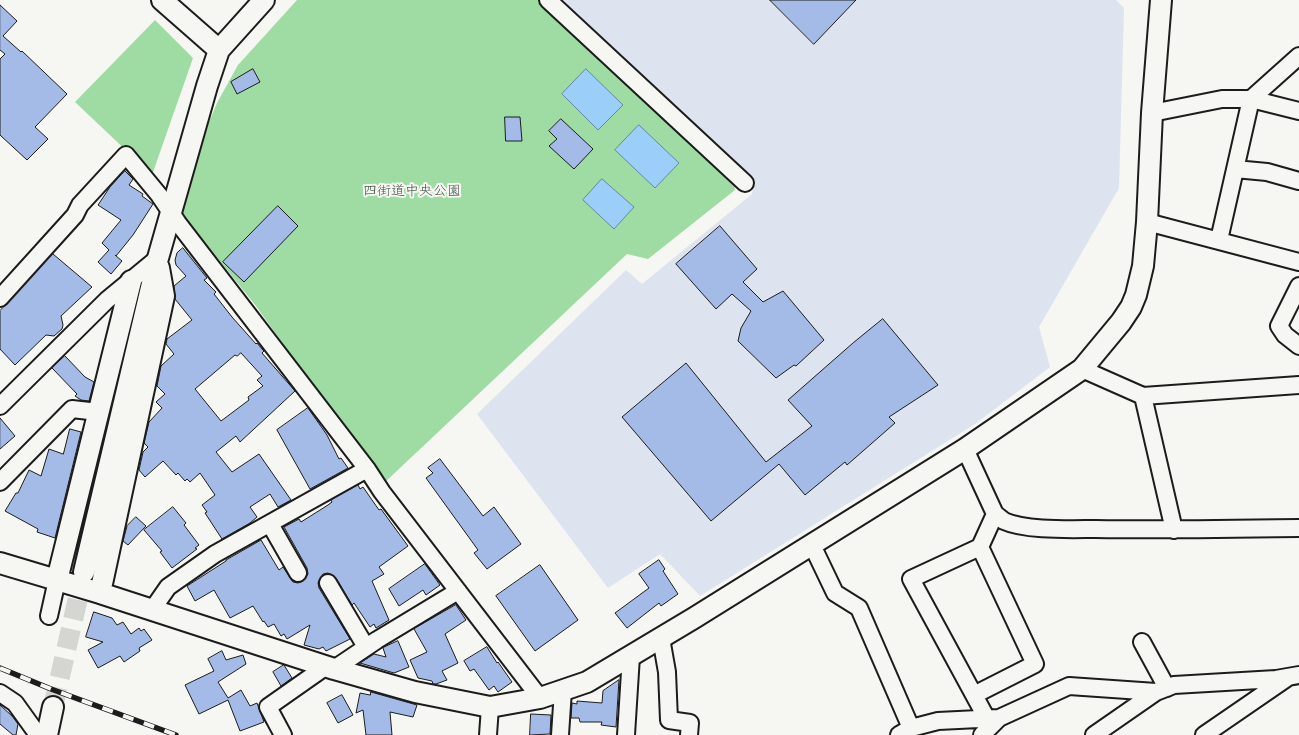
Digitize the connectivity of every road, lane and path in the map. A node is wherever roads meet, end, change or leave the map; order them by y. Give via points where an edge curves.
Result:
1 (162, 0) edge
2 (264, 0) edge
3 (548, 0) edge
4 (1161, 0) edge
5 (219, 50) junction
6 (1299, 56) edge
7 (1251, 99) junction
8 (1299, 111) edge
9 (1152, 113) junction
10 (1235, 168) junction
11 (1299, 181) edge
12 (745, 183) dead end
13 (172, 215) junction
14 (1147, 222) junction
15 (1219, 240) junction
16 (158, 258) junction
17 (1299, 262) edge
18 (131, 281) junction
19 (1299, 286) edge
20 (0, 298) edge
21 (1299, 346) edge
22 (1082, 369) junction
23 (1299, 385) edge
24 (1143, 396) junction
25 (0, 406) edge
26 (98, 412) junction
27 (965, 449) junction
28 (366, 469) junction
29 (0, 482) edge
30 (995, 514) junction
31 (270, 524) junction
32 (1299, 528) edge
33 (1174, 530) junction
34 (812, 545) junction
35 (980, 547) junction
36 (0, 563) edge
37 (84, 572) tunnel mouth
38 (298, 573) dead end
39 (57, 580) junction
40 (328, 583) dead end
41 (458, 591) junction
42 (100, 593) junction
43 (152, 610) junction
44 (49, 616) dead end
45 (662, 638) junction
46 (1142, 642) dead end
47 (366, 648) junction
48 (631, 656) junction
49 (329, 668) junction
50 (1294, 676) edge
51 (563, 690) junction
52 (1162, 690) junction
53 (0, 693) edge
54 (974, 695) junction
55 (540, 698) junction
56 (53, 707) tunnel mouth
57 (490, 707) junction
58 (988, 728) edge
59 (905, 732) edge
60 (38, 735) edge
61 (47, 735) edge
62 (283, 735) edge
63 (488, 735) edge
64 (560, 735) edge
65 (626, 735) edge
66 (689, 735) edge
67 (1094, 735) edge
68 (1204, 735) edge

1 - 5 street
2 - 5 street
3 - 12 street
4 - 9 street
5 - 13 street
6 - 7 street
7 - 8 street
7 - 9 street via 1222,99
7 - 10 street
9 - 14 street
10 - 11 street
10 - 15 street
13 - 16 street
13 - 20 street via 126,155
13 - 28 street
14 - 15 street
14 - 22 street via 1143,266 1136,295 1121,322
15 - 17 street
16 - 18 street
16 - 37 street
16 - 42 street via 164,296
18 - 25 street via 107,300
18 - 26 street
19 - 21 street via 1279,326
22 - 24 street
22 - 27 street
23 - 24 street
24 - 33 street
26 - 29 street via 72,409
26 - 39 street
27 - 30 street
27 - 34 street
28 - 31 street
28 - 41 street
30 - 33 street via 1004,521 1038,528
30 - 35 street
31 - 38 street
31 - 43 street via 215,554 168,587
32 - 33 street
34 - 45 street
34 - 59 street via 835,593 859,608
35 - 54 street via 1035,664
35 - 54 street via 911,579
36 - 39 street
39 - 42 street
39 - 44 street
40 - 47 street
41 - 47 street
41 - 55 street
42 - 43 street
43 - 49 street
45 - 48 street
45 - 66 street via 669,720 690,723
46 - 52 street
47 - 49 street
48 - 51 street via 586,682
48 - 65 street
49 - 57 street via 415,692
49 - 62 street via 268,707
50 - 52 street via 1174,685
50 - 68 street
51 - 55 street
51 - 64 street
52 - 58 street via 1069,686
52 - 67 street
53 - 60 street via 15,703
54 - 58 street
55 - 57 street
56 - 61 street
57 - 63 street
58 - 59 street via 938,721

